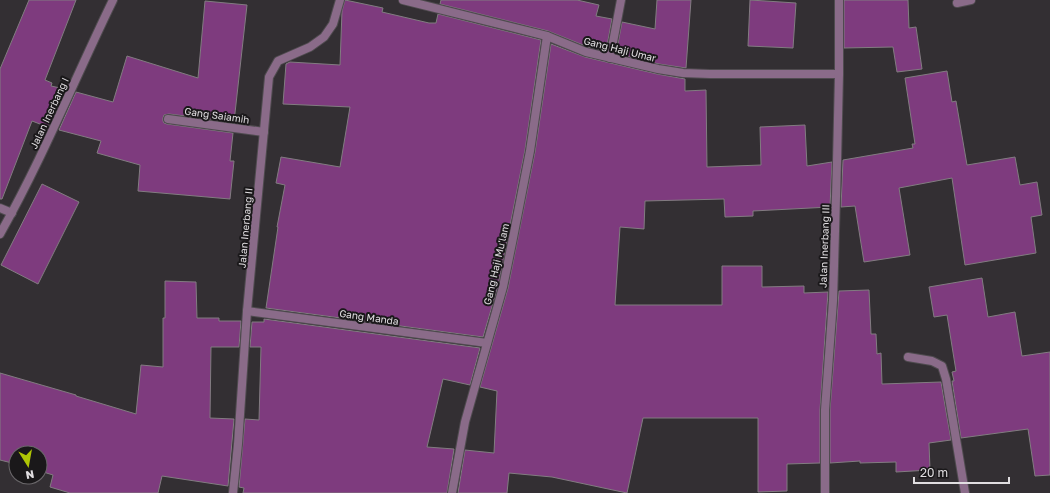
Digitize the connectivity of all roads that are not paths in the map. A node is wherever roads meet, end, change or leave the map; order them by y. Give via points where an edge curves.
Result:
1 (113, 0) edge
2 (340, 0) edge
3 (403, 0) edge
4 (621, 0) edge
5 (839, 0) edge
6 (971, 0) edge
7 (957, 3) dead end
8 (547, 36) junction
9 (610, 58) junction
10 (838, 74) junction
11 (168, 119) dead end
12 (264, 132) junction
13 (0, 208) edge
14 (12, 213) junction
15 (0, 234) edge
16 (247, 311) junction
17 (487, 343) junction
18 (908, 357) dead end
19 (233, 493) edge
20 (452, 493) edge
21 (825, 493) edge
22 (964, 493) edge

1 - 14 street, Jalan Inerbang I
2 - 12 street, Jalan Inerbang II via 333,24 324,37 310,47 278,61 269,77
3 - 8 street, Gang Haji Umar
4 - 9 street
5 - 10 street, Jalan Inerbang III
6 - 7 street
8 - 9 street, Gang Haji Umar via 586,52
8 - 17 street, Gang Haji Mu'lam via 530,151 513,238 503,287
9 - 10 street, Gang Haji Umar via 683,73
10 - 21 street, Jalan Inerbang III via 833,301 825,410
11 - 12 street, Gang Saiamih
12 - 16 street, Jalan Inerbang II
13 - 14 street
14 - 15 street, Jalan Inerbang I
16 - 17 street, Gang Manda
16 - 19 street, Jalan Inerbang II
17 - 20 street, Gang Haji Mu'lam via 465,422
18 - 22 street via 932,361 942,366

